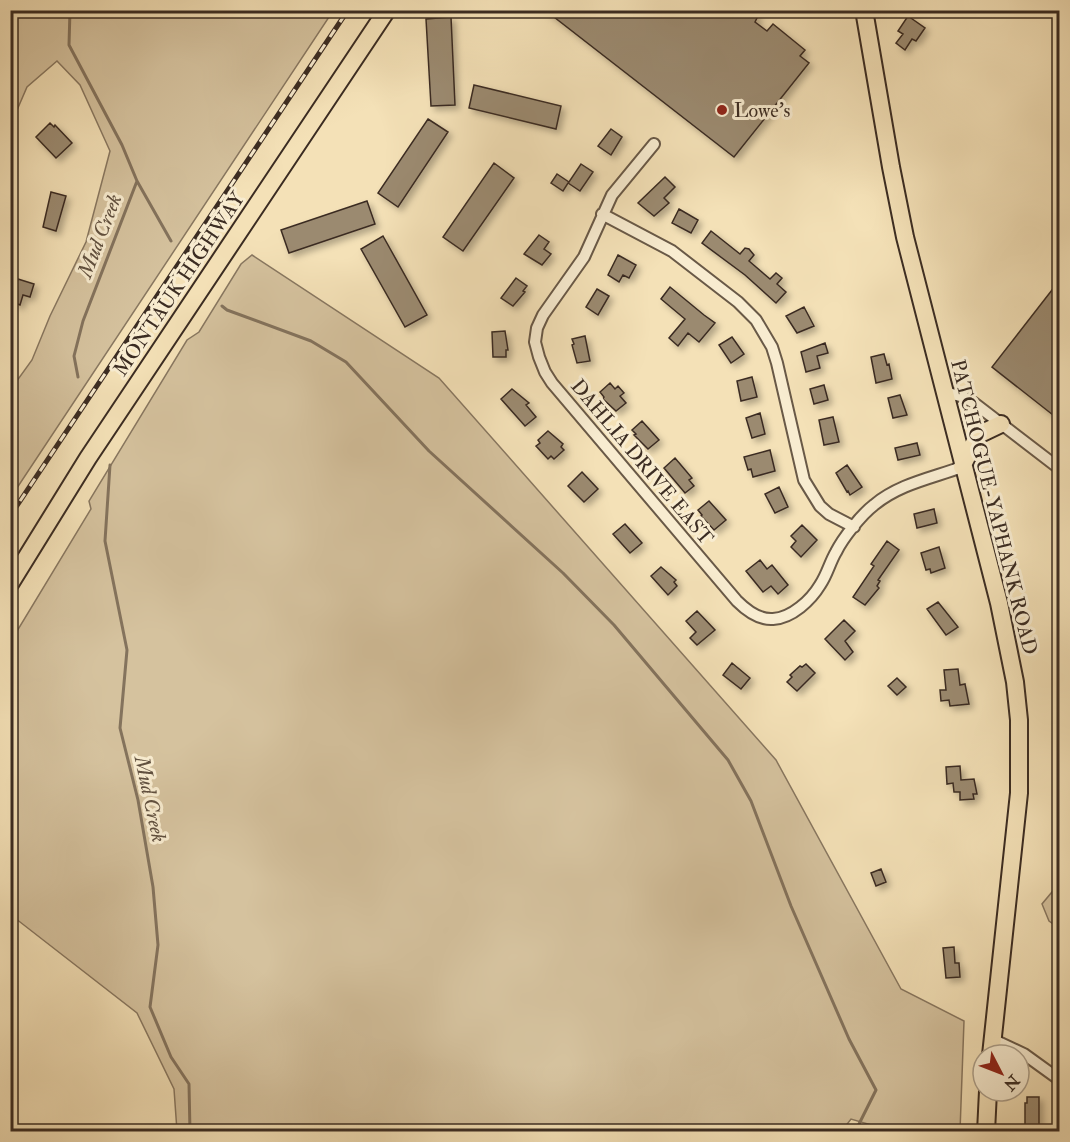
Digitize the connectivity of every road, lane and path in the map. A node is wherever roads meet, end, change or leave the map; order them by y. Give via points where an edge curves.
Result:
1 (387, 10) edge
2 (864, 10) edge
3 (654, 144) dead end
4 (603, 214) junction
5 (944, 392) junction
6 (1001, 424) junction
7 (963, 467) junction
8 (1059, 469) edge
9 (854, 527) junction
10 (10, 584) edge
11 (991, 1043) edge
12 (1031, 1059) edge
13 (1059, 1080) edge
14 (987, 1103) edge
15 (986, 1131) edge

1 - 10 main road, MONTAUK HIGHWAY via 88,458
2 - 5 main road, PATCHOGUE-YAPHANK ROAD via 901,216
3 - 4 street via 612,195
4 - 9 street via 672,251 756,320 777,363 804,480 820,506
4 - 9 street, DAHLIA DRIVE EAST via 584,257 540,321 535,342 552,383 747,611 773,620 808,601
5 - 6 street via 964,397
5 - 7 main road, PATCHOGUE-YAPHANK ROAD
6 - 7 main road via 978,435
6 - 8 street
7 - 9 street, DAHLIA DRIVE EAST via 894,491 873,505
7 - 11 main road, PATCHOGUE-YAPHANK ROAD via 1008,643 1019,720 1019,793
12 - 13 street
14 - 15 main road

